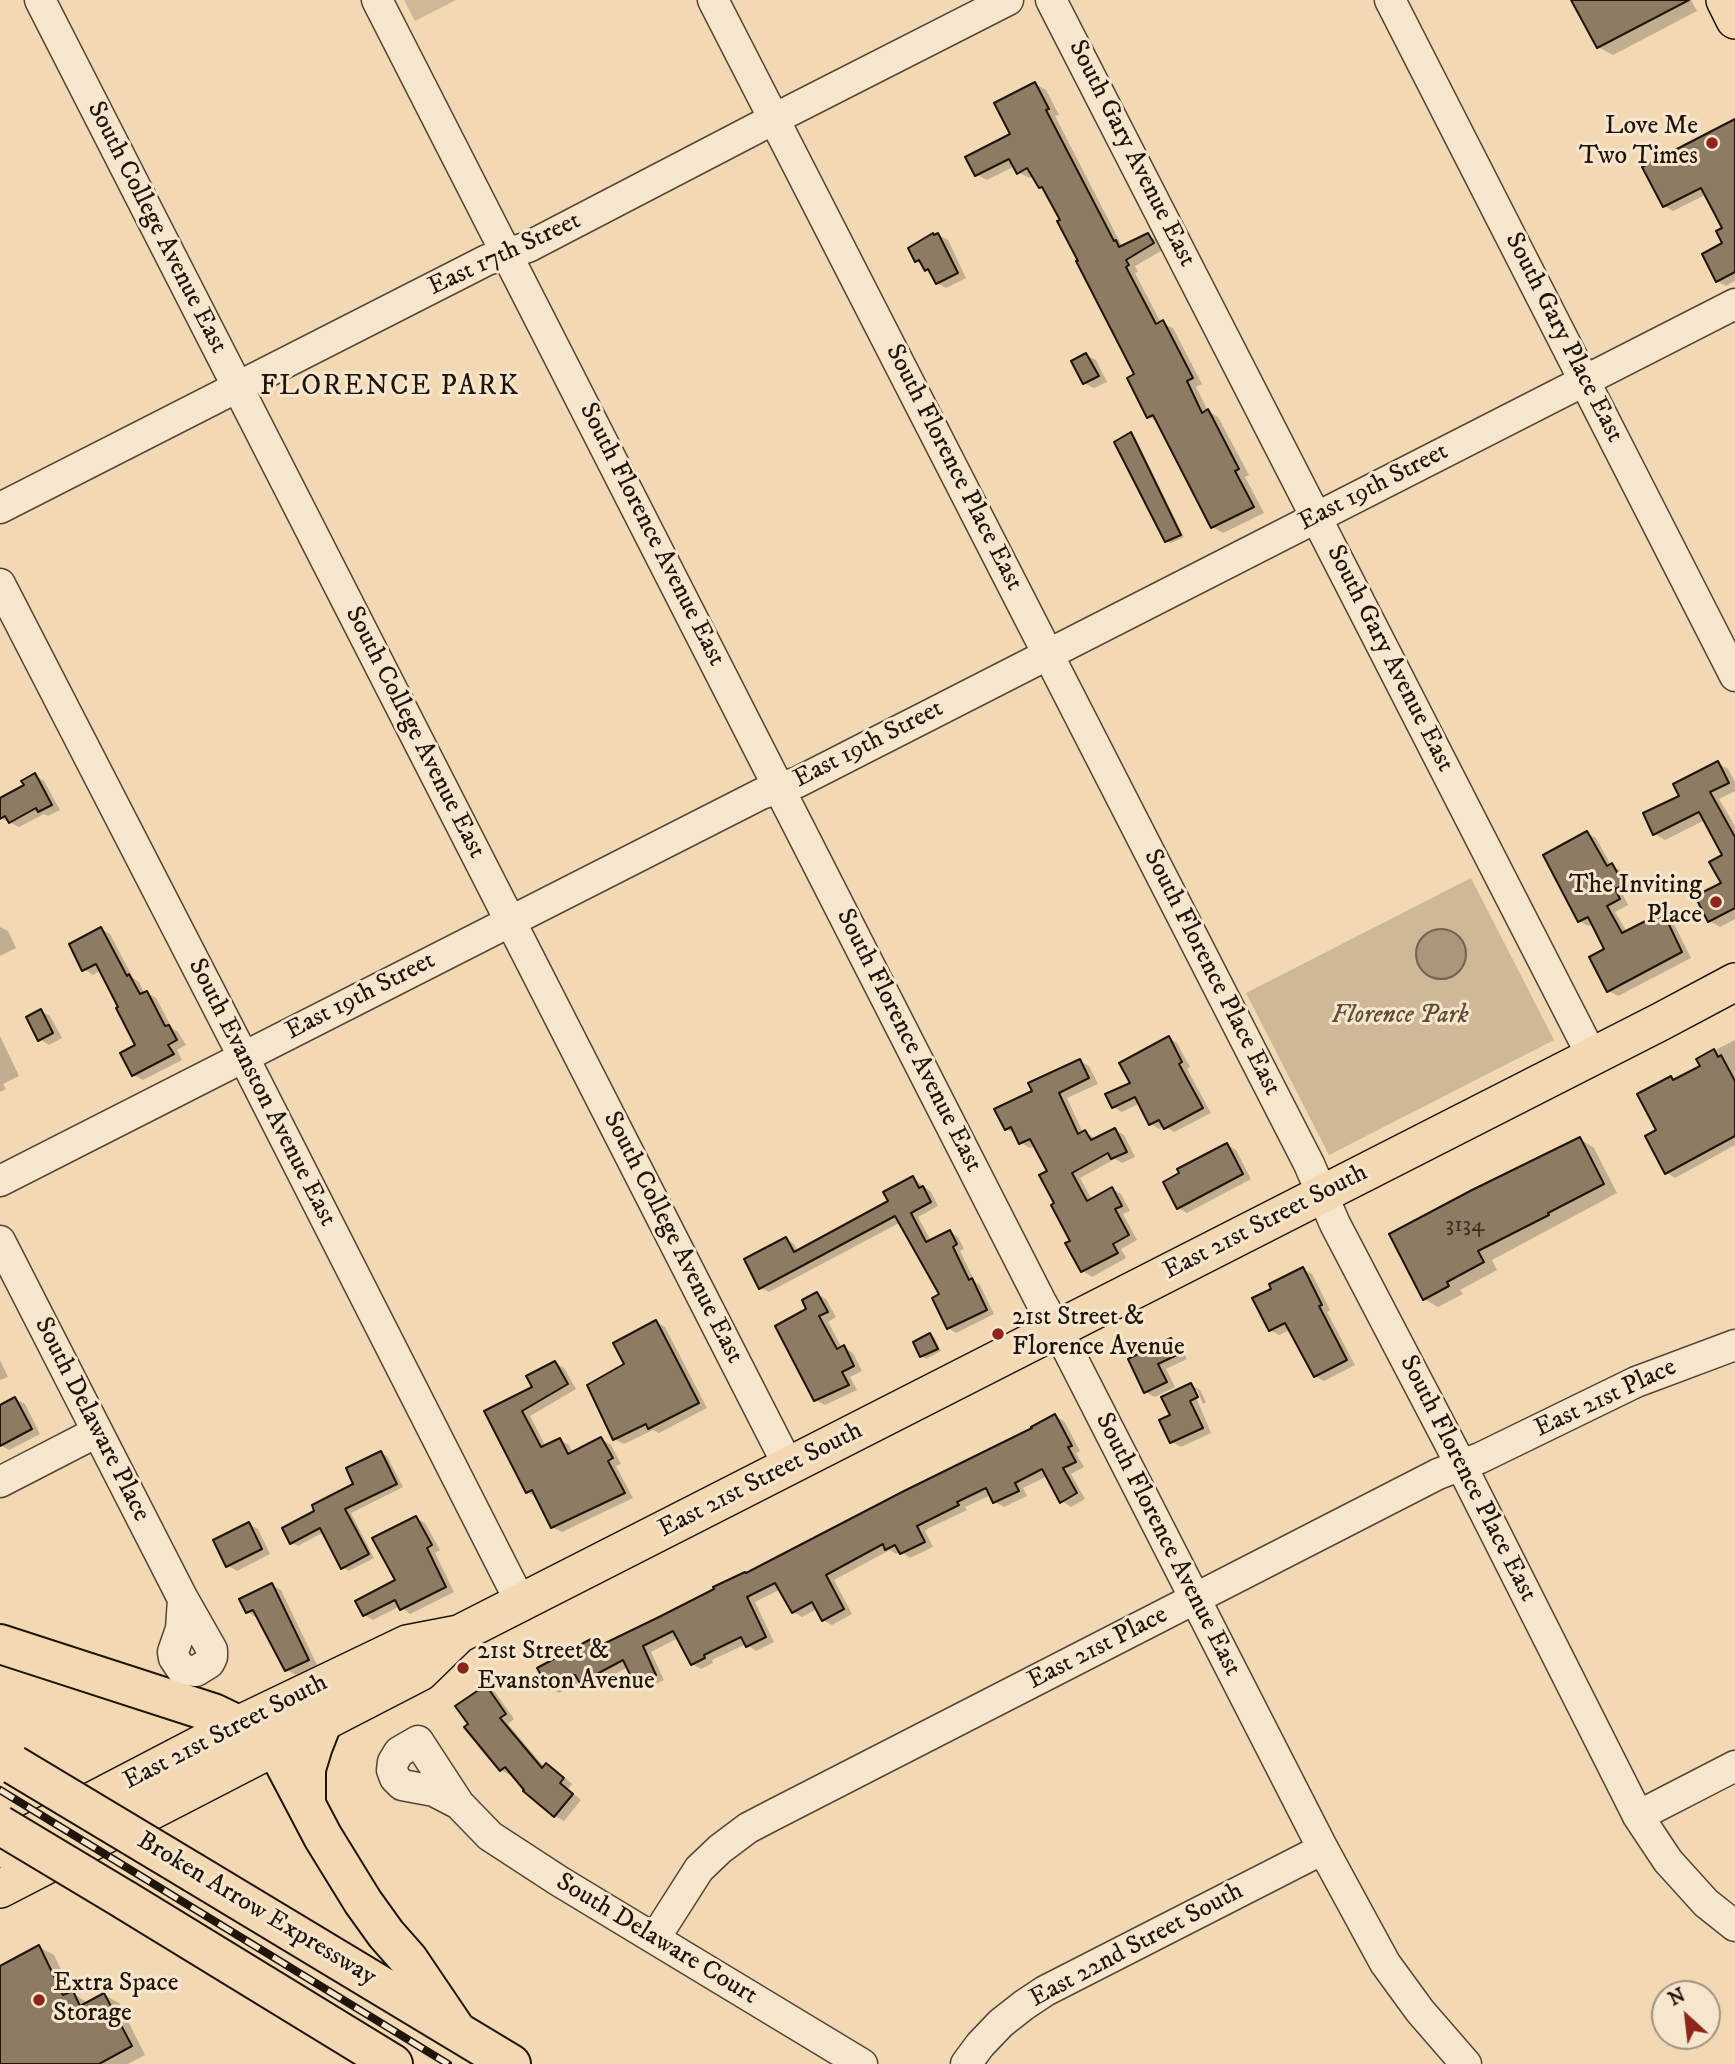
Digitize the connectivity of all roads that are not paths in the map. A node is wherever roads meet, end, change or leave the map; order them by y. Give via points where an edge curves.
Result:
1 (40, 0) edge
2 (377, 0) edge
3 (713, 0) edge
4 (1008, 0) edge
5 (1051, 0) edge
6 (1390, 0) edge
7 (1725, 0) edge
8 (1735, 20) edge
9 (774, 119) junction
10 (507, 254) junction
11 (1735, 304) edge
12 (1585, 381) junction
13 (237, 387) junction
14 (0, 508) edge
15 (1317, 516) junction
16 (0, 584) edge
17 (1048, 654) junction
18 (1735, 676) edge
19 (780, 788) junction
20 (510, 921) junction
21 (1735, 982) edge
22 (243, 1056) junction
23 (1592, 1056) junction
24 (0, 1181) edge
25 (1322, 1194) junction
26 (0, 1241) edge
27 (1056, 1331) junction
28 (1735, 1345) edge
29 (97, 1432) junction
30 (1461, 1465) junction
31 (789, 1467) junction
32 (0, 1482) edge
33 (183, 1599) dead end
34 (1194, 1600) junction
35 (521, 1603) junction
36 (459, 1634) junction
37 (0, 1644) edge
38 (323, 1723) junction
39 (238, 1725) junction
40 (271, 1749) junction
41 (7, 1760) edge
42 (1735, 1766) edge
43 (306, 1801) junction
44 (459, 1804) dead end
45 (1638, 1816) junction
46 (0, 1825) edge
47 (0, 1849) edge
48 (1324, 1849) junction
49 (0, 1889) edge
50 (1735, 1926) edge
51 (654, 1938) junction
52 (456, 2030) junction
53 (393, 2064) edge
54 (511, 2064) edge
55 (862, 2064) edge
56 (966, 2064) edge
57 (1466, 2064) edge

1 - 13 street, South College Avenue East
2 - 10 street, South Florence Avenue East
3 - 9 street, South Florence Place East
4 - 9 street, East 17th Street
5 - 15 street, South Gary Avenue East
6 - 12 street, South Gary Place East
7 - 8 main road
9 - 10 street, East 17th Street
9 - 17 street, South Florence Place East
10 - 13 street, East 17th Street
10 - 19 street, South Florence Avenue East
11 - 12 street, East 19th Street
12 - 15 street, East 19th Street
12 - 18 street, South Gary Place East
13 - 14 street, East 17th Street
13 - 20 street, South College Avenue East
15 - 17 street, East 19th Street
15 - 23 street, South Gary Avenue East
16 - 22 street, South Evanston Avenue East
17 - 19 street, East 19th Street
17 - 25 street, South Florence Place East
19 - 20 street, East 19th Street
19 - 27 street, South Florence Avenue East
20 - 22 street, East 19th Street
20 - 31 street, South College Avenue East
21 - 23 main road, East 21st Street South
22 - 24 street, East 19th Street
22 - 35 street, South Evanston Avenue East
23 - 25 main road, East 21st Street South
25 - 27 main road, East 21st Street South
25 - 30 street, South Florence Place East
26 - 29 street, South Delaware Place
27 - 31 main road, East 21st Street South
27 - 34 street, South Florence Avenue East
28 - 30 street, East 21st Place via 1636,1382
29 - 32 street
29 - 33 street, South Delaware Place
30 - 34 street, East 21st Place
30 - 45 street, South Florence Place East
31 - 35 main road, East 21st Street South
34 - 48 street, South Florence Avenue East
34 - 51 street, East 21st Place via 748,1828 699,1869
35 - 36 main road, East 21st Street South
36 - 38 main road, East 21st Street South via 420,1672
36 - 39 main road, East 21st Street South via 407,1644
37 - 39 highway
38 - 40 main road, East 21st Street South
38 - 43 highway via 306,1769
39 - 40 highway
39 - 47 main road, East 21st Street South
40 - 43 highway via 282,1759
40 - 49 main road, East 21st Street South
41 - 52 highway, Broken Arrow Expressway, bridge
42 - 45 street
43 - 52 highway via 363,1902
44 - 51 street, South Delaware Court via 513,1852
45 - 50 street, South Florence Place East via 1668,1861 1706,1903
46 - 53 highway, bridge
48 - 56 street, East 22nd Street South via 1045,1991 1001,2023
48 - 57 street, South Florence Avenue East via 1385,1963
51 - 55 street, South Delaware Court
52 - 54 highway, Broken Arrow Expressway

